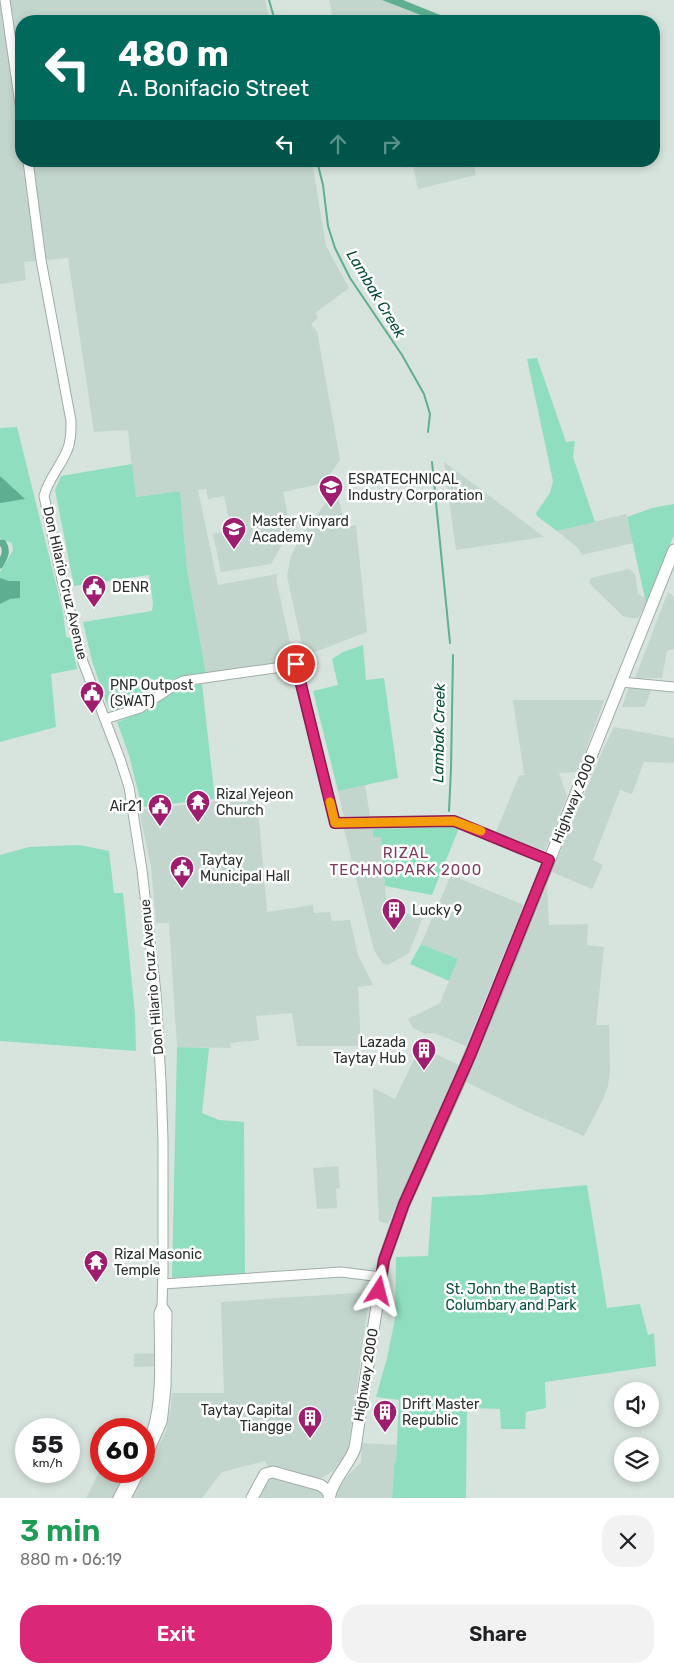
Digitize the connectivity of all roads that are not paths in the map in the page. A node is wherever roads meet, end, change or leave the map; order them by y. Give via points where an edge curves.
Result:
1 (5, 0) edge
2 (15, 69) edge
3 (29, 167) edge
4 (674, 550) edge
5 (621, 682) junction
6 (674, 687) edge
7 (106, 719) junction
8 (549, 860) junction
9 (381, 1277) junction
10 (163, 1284) junction
11 (162, 1306) junction
12 (155, 1421) edge
13 (155, 1438) edge
14 (341, 1474) junction
15 (126, 1483) edge
16 (134, 1483) edge
17 (317, 1484) junction
18 (330, 1496) edge
19 (118, 1498) edge
20 (126, 1498) edge
21 (252, 1498) edge

1 - 2 street
3 - 7 street, Don Hilario Cruz Avenue via 41,260 71,422 68,452 44,496 83,662
4 - 5 main road, Highway 2000
5 - 6 street
5 - 8 main road, Highway 2000
7 - 8 street via 140,708 184,681 296,664 335,823 454,821
7 - 10 street, Don Hilario Cruz Avenue via 129,787 135,816 156,993 163,1140
8 - 9 main road, Highway 2000 via 470,1056 404,1204 388,1244
9 - 10 street via 341,1272
9 - 14 main road, Highway 2000 via 355,1448
10 - 11 street, Don Hilario Cruz Avenue
11 - 12 street, Don Hilario Cruz Avenue via 159,1313
11 - 13 street, Don Hilario Cruz Avenue via 167,1313 166,1387 162,1422
14 - 17 main road
14 - 18 main road, Highway 2000
15 - 19 street
16 - 20 street
17 - 18 main road
17 - 21 main road via 268,1473 264,1474

